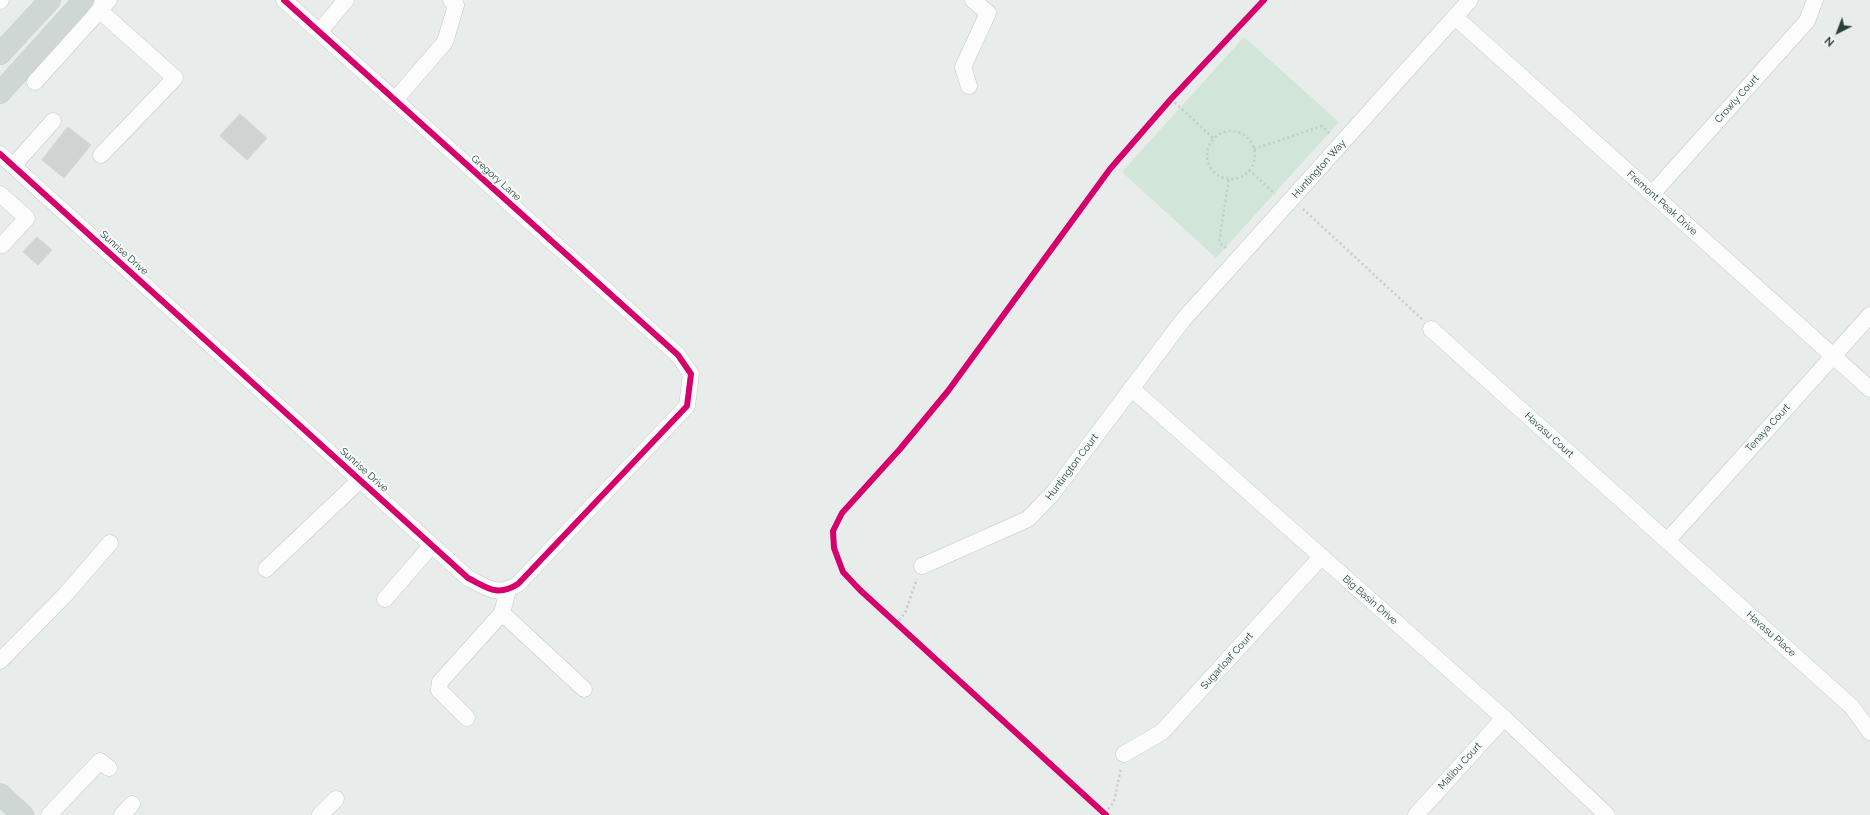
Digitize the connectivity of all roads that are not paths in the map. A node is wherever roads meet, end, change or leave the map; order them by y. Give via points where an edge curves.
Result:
1 (50, 0) edge
2 (284, 0) edge
3 (346, 0) edge
4 (451, 0) edge
5 (973, 0) edge
6 (1470, 0) edge
7 (1815, 0) edge
8 (95, 3) edge
9 (1455, 17) junction
10 (319, 32) junction
11 (2, 48) edge
12 (35, 82) dead end
13 (969, 86) dead end
14 (0, 93) edge
15 (395, 100) junction
16 (53, 121) dead end
17 (0, 154) edge
18 (101, 155) dead end
19 (13, 166) junction
20 (0, 194) edge
21 (1652, 194) junction
22 (0, 245) edge
23 (1870, 315) edge
24 (1182, 320) joint
25 (1431, 328) road end
26 (1833, 356) junction
27 (1131, 388) junction
28 (1870, 389) edge
29 (360, 480) junction
30 (1667, 541) junction
31 (110, 543) dead end
32 (432, 545) junction
33 (1321, 557) junction
34 (922, 566) road end
35 (266, 569) dead end
36 (508, 590) junction
37 (385, 599) dead end
38 (502, 613) junction
39 (0, 661) edge
40 (584, 690) dead end
41 (467, 718) dead end
42 (1504, 718) junction
43 (1870, 732) edge
44 (1124, 754) road end
45 (110, 768) dead end
46 (0, 794) edge
47 (336, 799) dead end
48 (23, 815) edge
49 (49, 815) edge
50 (320, 815) edge
51 (1416, 815) edge
52 (1607, 815) edge

1 - 11 main road
2 - 10 street, Gregory Lane
3 - 10 street
4 - 15 street via 456,6 445,42
5 - 13 street via 988,13 963,67
6 - 9 street, Huntington Way
7 - 21 street, Crowly Court via 1807,21
8 - 12 street
8 - 14 main road
8 - 18 street via 174,78
9 - 21 street, Fremont Peak Drive
9 - 24 street, Huntington Way
10 - 15 street, Gregory Lane
15 - 36 street, Gregory Lane via 678,355 691,374 686,406 518,584
16 - 19 street
17 - 19 street, Sunrise Drive
19 - 29 street, Sunrise Drive
20 - 22 street via 26,218 2,246
21 - 26 street, Fremont Peak Drive
23 - 26 street, Tenaya Court
24 - 27 street, Huntington Court
25 - 30 street, Havasu Court
26 - 28 street, Fremont Peak Drive
26 - 30 street, Tenaya Court
27 - 33 street, Big Basin Drive
27 - 34 street, Huntington Court via 1053,493 1028,519
29 - 32 street, Sunrise Drive
29 - 35 street
30 - 43 street, Havasu Place via 1852,707
31 - 39 street via 65,595
32 - 36 street, Sunrise Drive via 468,578 494,591
32 - 37 street
33 - 42 street, Big Basin Drive
33 - 44 street, Sugarloaf Court via 1162,732
36 - 38 street
38 - 40 street
38 - 41 street via 440,682 439,690
42 - 51 street, Malibu Court
42 - 52 street, Big Basin Drive
45 - 49 street via 100,761
46 - 48 main road
47 - 50 street

